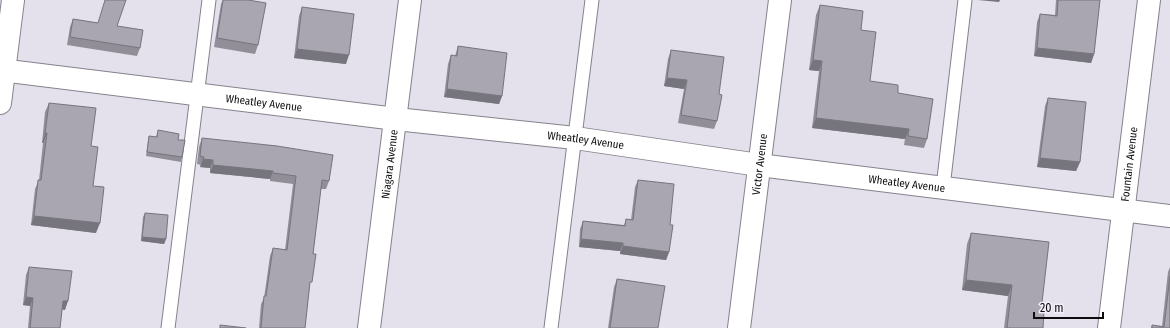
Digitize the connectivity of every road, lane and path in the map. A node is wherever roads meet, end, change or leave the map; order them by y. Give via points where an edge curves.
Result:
1 (13, 0) edge
2 (209, 0) edge
3 (410, 0) edge
4 (592, 0) edge
5 (780, 0) edge
6 (965, 0) edge
7 (1149, 0) edge
8 (2, 70) edge
9 (197, 94) junction
10 (0, 103) edge
11 (396, 119) junction
12 (575, 138) junction
13 (759, 164) junction
14 (943, 187) junction
15 (1123, 210) junction
16 (1170, 216) edge
17 (168, 328) edge
18 (369, 328) edge
19 (551, 328) edge
20 (739, 328) edge
21 (1109, 328) edge

1 - 8 street
2 - 9 lane
3 - 11 street, Niagara Avenue
4 - 12 lane
5 - 13 street, Victor Avenue
6 - 14 lane
7 - 15 street, Fountain Avenue
8 - 9 street, Wheatley Avenue
8 - 10 street
9 - 11 street, Wheatley Avenue
9 - 17 lane
11 - 12 street, Wheatley Avenue
11 - 18 street, Niagara Avenue
12 - 13 street, Wheatley Avenue
12 - 19 lane
13 - 14 street, Wheatley Avenue
13 - 20 street, Victor Avenue
14 - 15 street, Wheatley Avenue
15 - 16 street, Wheatley Avenue
15 - 21 street, Fountain Avenue

